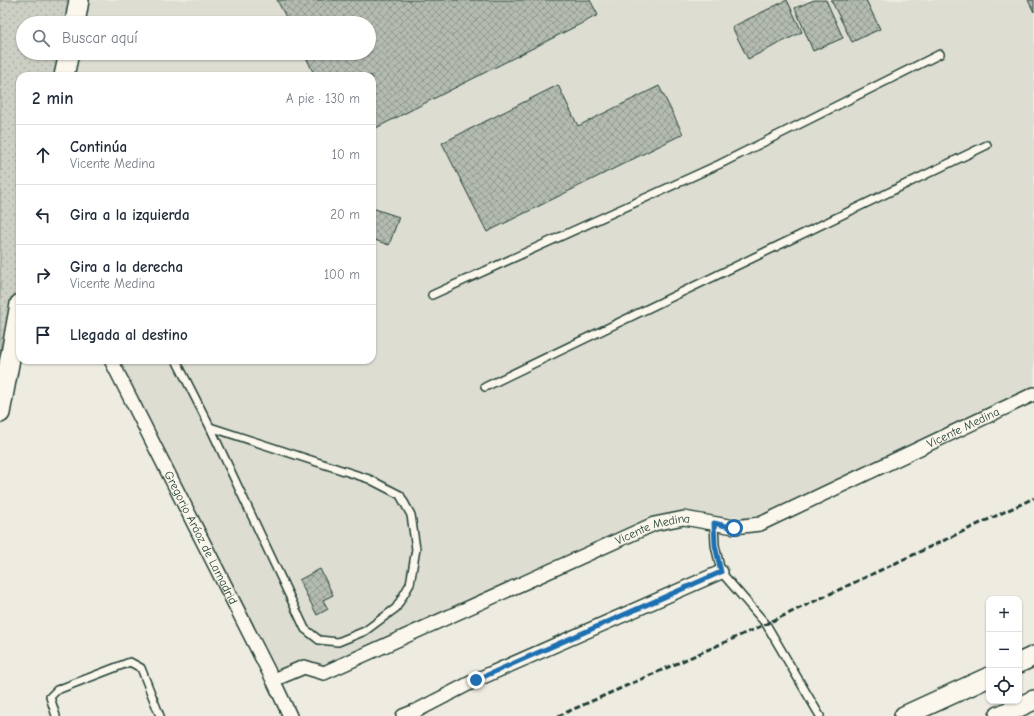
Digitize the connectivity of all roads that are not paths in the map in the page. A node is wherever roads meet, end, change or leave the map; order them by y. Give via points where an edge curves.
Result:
1 (79, 0) edge
2 (76, 16) edge
3 (940, 54) dead end
4 (67, 60) edge
5 (65, 72) edge
6 (987, 145) dead end
7 (432, 295) dead end
8 (16, 326) edge
9 (113, 364) edge
10 (178, 364) edge
11 (485, 387) dead end
12 (1034, 394) edge
13 (0, 413) edge
14 (210, 427) junction
15 (714, 523) junction
16 (721, 572) junction
17 (1034, 656) edge
18 (1022, 662) edge
19 (986, 678) edge
20 (273, 680) junction
21 (1034, 700) edge
22 (56, 716) edge
23 (160, 716) edge
24 (290, 716) edge
25 (403, 716) edge
26 (820, 716) edge
27 (904, 716) edge
28 (999, 716) edge

1 - 2 main road
3 - 7 lane via 720,164
4 - 5 main road
6 - 11 lane
8 - 13 main road
9 - 20 street, Gregorio Aráoz de Lamadrid
10 - 14 lane
12 - 15 street, Vicente Medina via 760,524 734,528
14 - 14 lane via 305,628 319,640 338,642 365,631 396,608 410,584 416,549 411,515 400,495 369,479
15 - 16 lane via 715,545
15 - 20 street, Vicente Medina via 684,518 654,524 324,673 304,667
16 - 25 street via 476,680
16 - 26 lane via 766,624
17 - 18 main road
19 - 27 main road
20 - 24 street, Gregorio Aráoz de Lamadrid
21 - 28 main road
22 - 23 lane via 50,697 57,690 130,662 141,668

